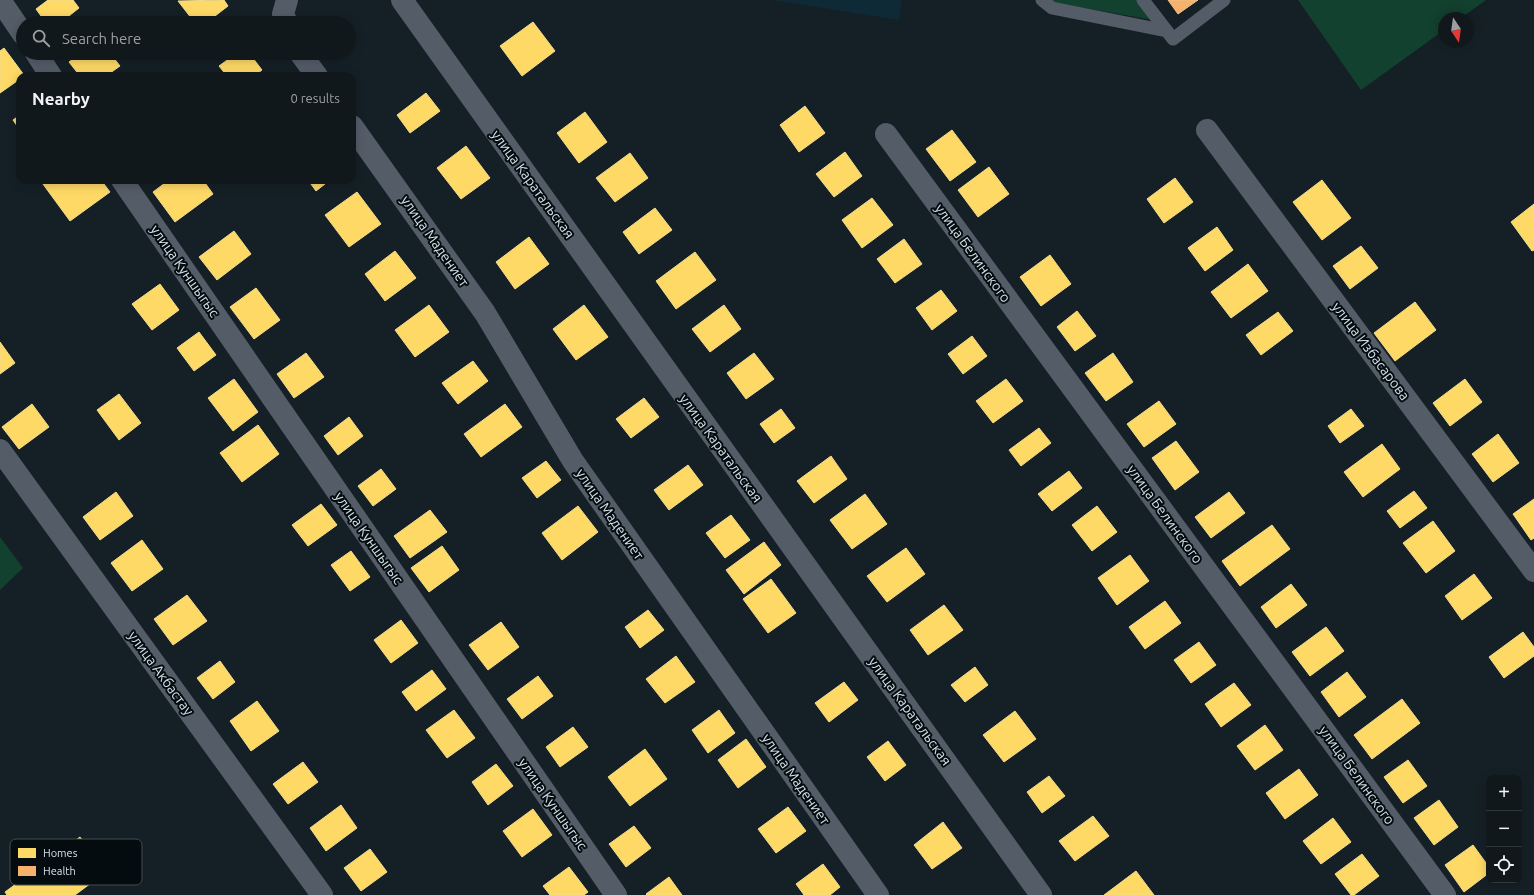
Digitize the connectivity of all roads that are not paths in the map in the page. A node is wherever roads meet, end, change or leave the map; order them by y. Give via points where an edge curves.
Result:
1 (0, 0) edge
2 (286, 0) edge
3 (402, 0) edge
4 (1042, 0) edge
5 (1144, 0) edge
6 (1224, 0) edge
7 (284, 16) edge
8 (16, 24) edge
9 (1166, 31) junction
10 (41, 60) edge
11 (305, 60) edge
12 (48, 72) edge
13 (314, 72) edge
14 (1207, 130) dead end
15 (356, 132) edge
16 (886, 134) dead end
17 (125, 184) edge
18 (0, 450) edge
19 (1534, 571) edge
20 (322, 895) edge
21 (616, 895) edge
22 (878, 895) edge
23 (1041, 895) edge
24 (1445, 895) edge

1 - 8 street
2 - 7 street
3 - 23 street, улица Каратальская
4 - 9 lane via 1052,8
5 - 9 lane
6 - 9 lane via 1173,39
10 - 12 street
11 - 13 street
14 - 19 street, улица Избасарова
15 - 22 street, улица Мадениет via 485,313 573,461
16 - 24 street, улица Белинского
17 - 21 street, улица Куншыгыс
18 - 20 street, улица Акбастау

